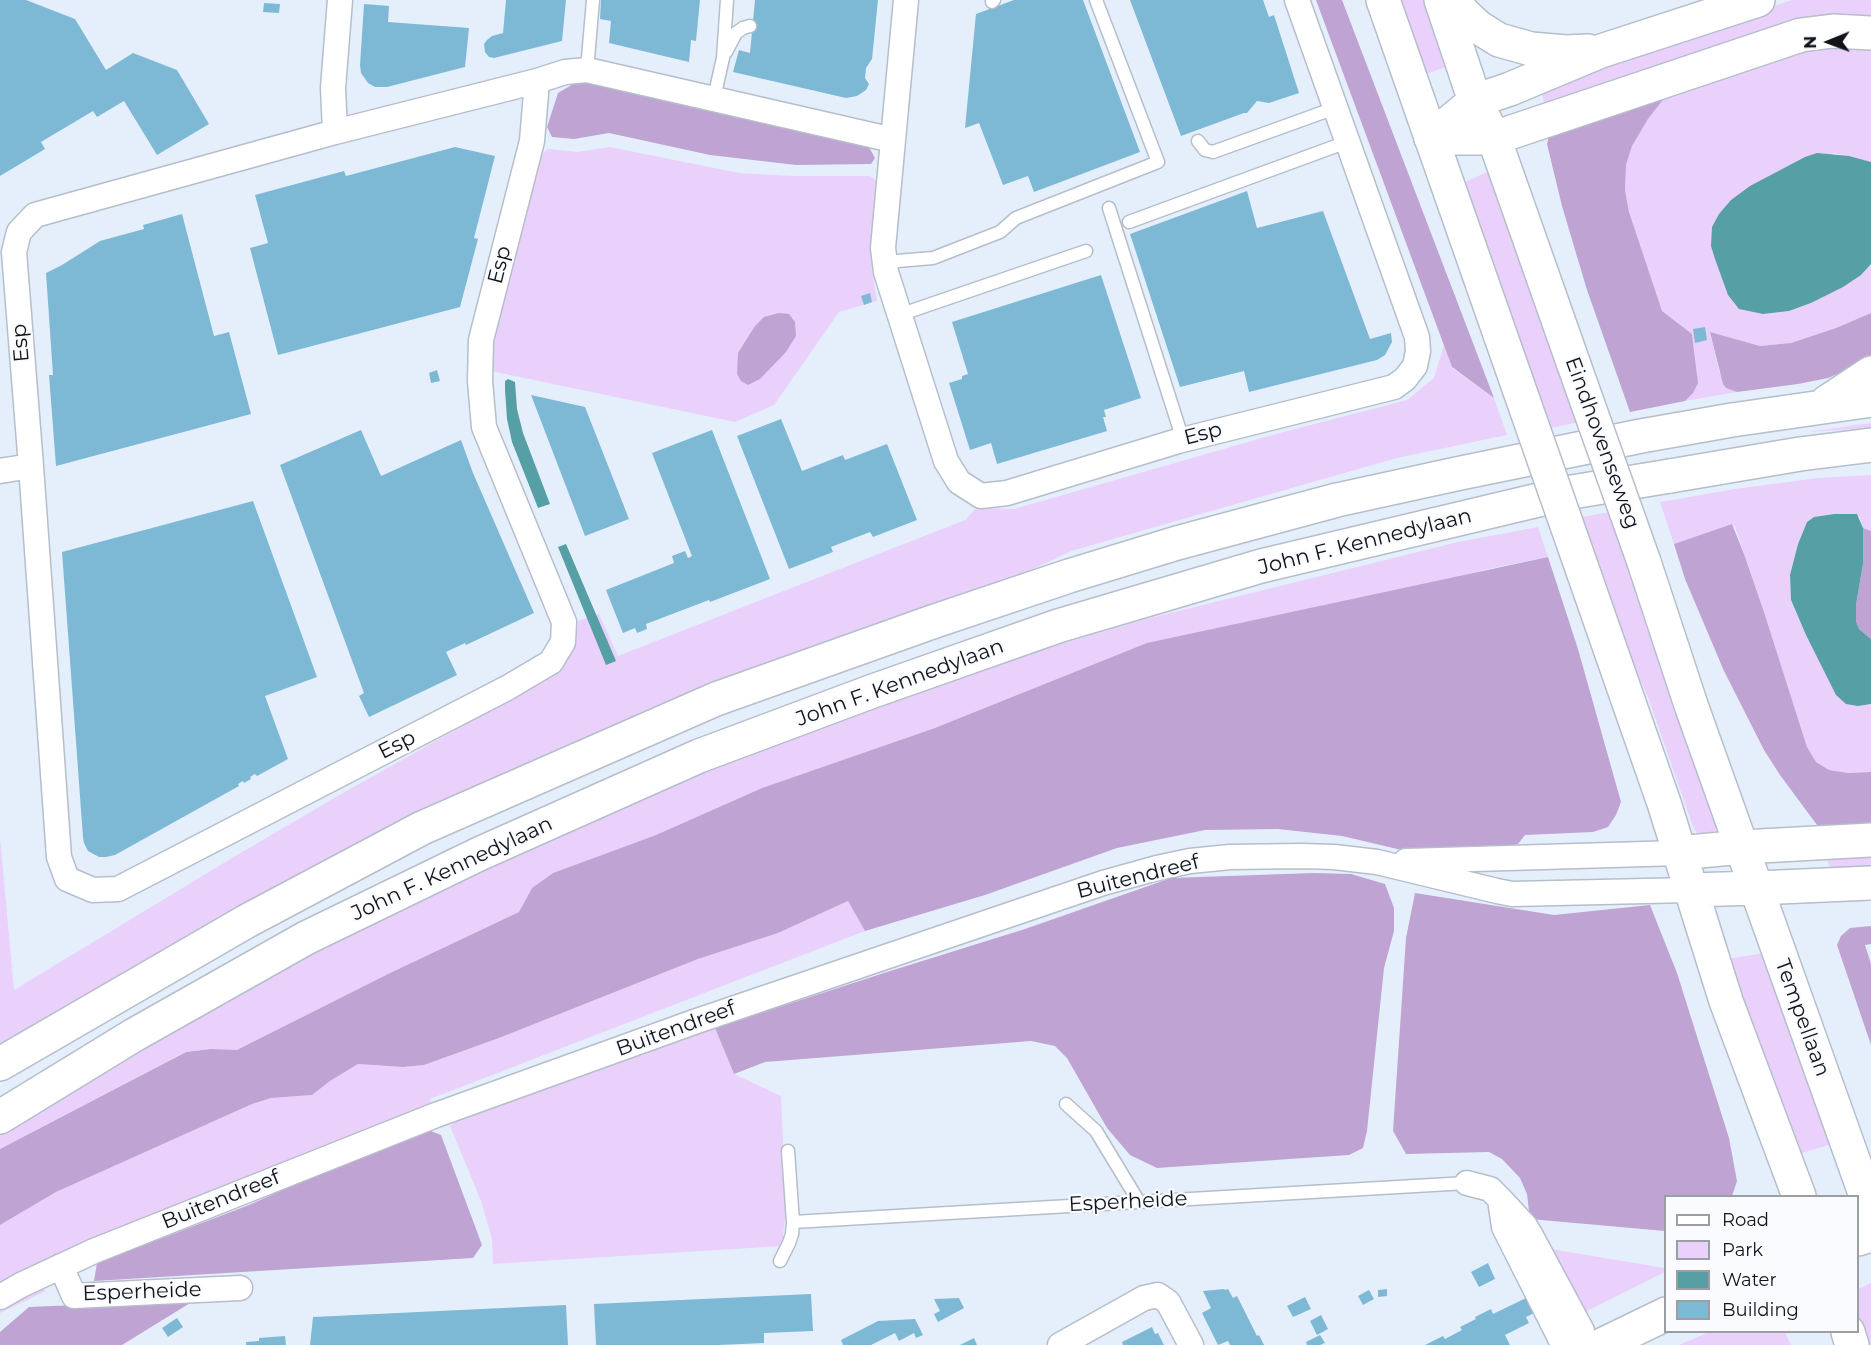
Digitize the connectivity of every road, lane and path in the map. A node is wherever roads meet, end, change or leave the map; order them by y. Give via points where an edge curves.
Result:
1 (340, 0) edge
2 (593, 0) edge
3 (727, 0) edge
4 (906, 0) edge
5 (1096, 0) edge
6 (1297, 0) edge
7 (1383, 0) edge
8 (1441, 0) edge
9 (1454, 0) edge
10 (1758, 0) edge
11 (750, 26) dead end
12 (1871, 33) edge
13 (1601, 51) junction
14 (723, 58) junction
15 (586, 70) junction
16 (537, 81) junction
17 (714, 98) junction
18 (1475, 101) junction
19 (1335, 108) junction
20 (335, 132) junction
21 (1431, 138) junction
22 (1494, 138) junction
23 (893, 140) junction
24 (1198, 141) dead end
25 (1347, 142) junction
26 (1109, 208) dead end
27 (1130, 222) dead end
28 (1086, 251) dead end
29 (885, 262) junction
30 (899, 315) junction
31 (1871, 374) edge
32 (1871, 400) edge
33 (1821, 407) junction
34 (1183, 440) junction
35 (1871, 445) edge
36 (1749, 462) junction
37 (1871, 466) edge
38 (14, 469) edge
39 (1871, 840) edge
40 (1742, 848) junction
41 (1679, 853) junction
42 (1377, 862) junction
43 (1871, 882) edge
44 (1756, 888) junction
45 (1690, 890) junction
46 (0, 1064) edge
47 (1066, 1104) dead end
48 (0, 1117) edge
49 (788, 1151) dead end
50 (1467, 1183) joint
51 (1798, 1195) edge
52 (1500, 1199) junction
53 (1139, 1202) junction
54 (1868, 1212) edge
55 (793, 1222) junction
56 (1859, 1234) edge
57 (780, 1261) dead end
58 (61, 1266) junction
59 (240, 1288) dead end
60 (0, 1297) edge
61 (1664, 1314) edge
62 (1060, 1345) edge
63 (1191, 1345) edge
64 (1567, 1345) edge
65 (1582, 1345) edge
66 (1602, 1345) edge

1 - 20 street via 333,88
2 - 15 lane
3 - 14 lane
4 - 23 street, Esp
5 - 29 lane via 1158,162 1016,218 1000,232 933,258
6 - 19 street, Esp
7 - 21 main road
8 - 18 main road, Eindhovenseweg
9 - 13 main road via 1479,27 1520,47
10 - 13 main road
11 - 14 lane via 736,33
12 - 22 main road via 1833,31 1801,35
13 - 18 main road
14 - 17 lane
15 - 16 street, Esp
15 - 17 street, Esp
16 - 20 street, Esp
16 - 38 street, Esp via 532,141 481,340 480,381 483,427 564,622 563,642 551,662 118,889 93,890 67,879 59,858
17 - 23 street, Esp
18 - 21 main road
18 - 22 main road, Eindhovenseweg
19 - 24 lane via 1214,152 1205,150
19 - 25 street, Esp
20 - 38 street, Esp via 34,215 19,232 14,252
21 - 22 main road
21 - 41 main road, bridge
22 - 40 main road, Eindhovenseweg, bridge
23 - 29 street, Esp
25 - 27 lane
25 - 34 street, Esp via 1417,338 1415,366 1394,387
26 - 34 lane
28 - 30 lane
29 - 30 street, Esp
30 - 34 street, Esp via 946,461 959,482 981,496 1007,493
31 - 33 main road
32 - 33 main road, John F. Kennedylaan
33 - 46 main road, John F. Kennedylaan via 1641,436 1325,503 1069,576 716,699 422,828 247,921
35 - 36 main road, John F. Kennedylaan
36 - 37 main road
36 - 48 main road, John F. Kennedylaan via 1572,492 1261,566 1058,626 699,756 306,938 134,1035
39 - 40 main road
40 - 41 main road
40 - 44 main road, Eindhovenseweg
41 - 42 street, Buitendreef
41 - 45 main road
42 - 45 street, Buitendreef via 1512,894
42 - 58 street, Buitendreef via 1334,857 1230,857 1168,866 1103,883 694,1022 436,1115
43 - 44 main road
44 - 45 main road
44 - 54 main road, Tempellaan
45 - 51 main road via 1726,1001
47 - 53 lane via 1096,1131
49 - 55 lane
50 - 52 street, Esperheide via 1490,1189
50 - 53 lane, Esperheide
52 - 64 street via 1504,1227
52 - 65 street, Esperheide via 1531,1236 1582,1331
53 - 55 lane, Esperheide
54 - 56 main road
55 - 57 lane
58 - 59 street, Esperheide via 74,1296
58 - 60 street, Buitendreef
61 - 66 main road
62 - 63 street via 1144,1298 1158,1295 1168,1302

